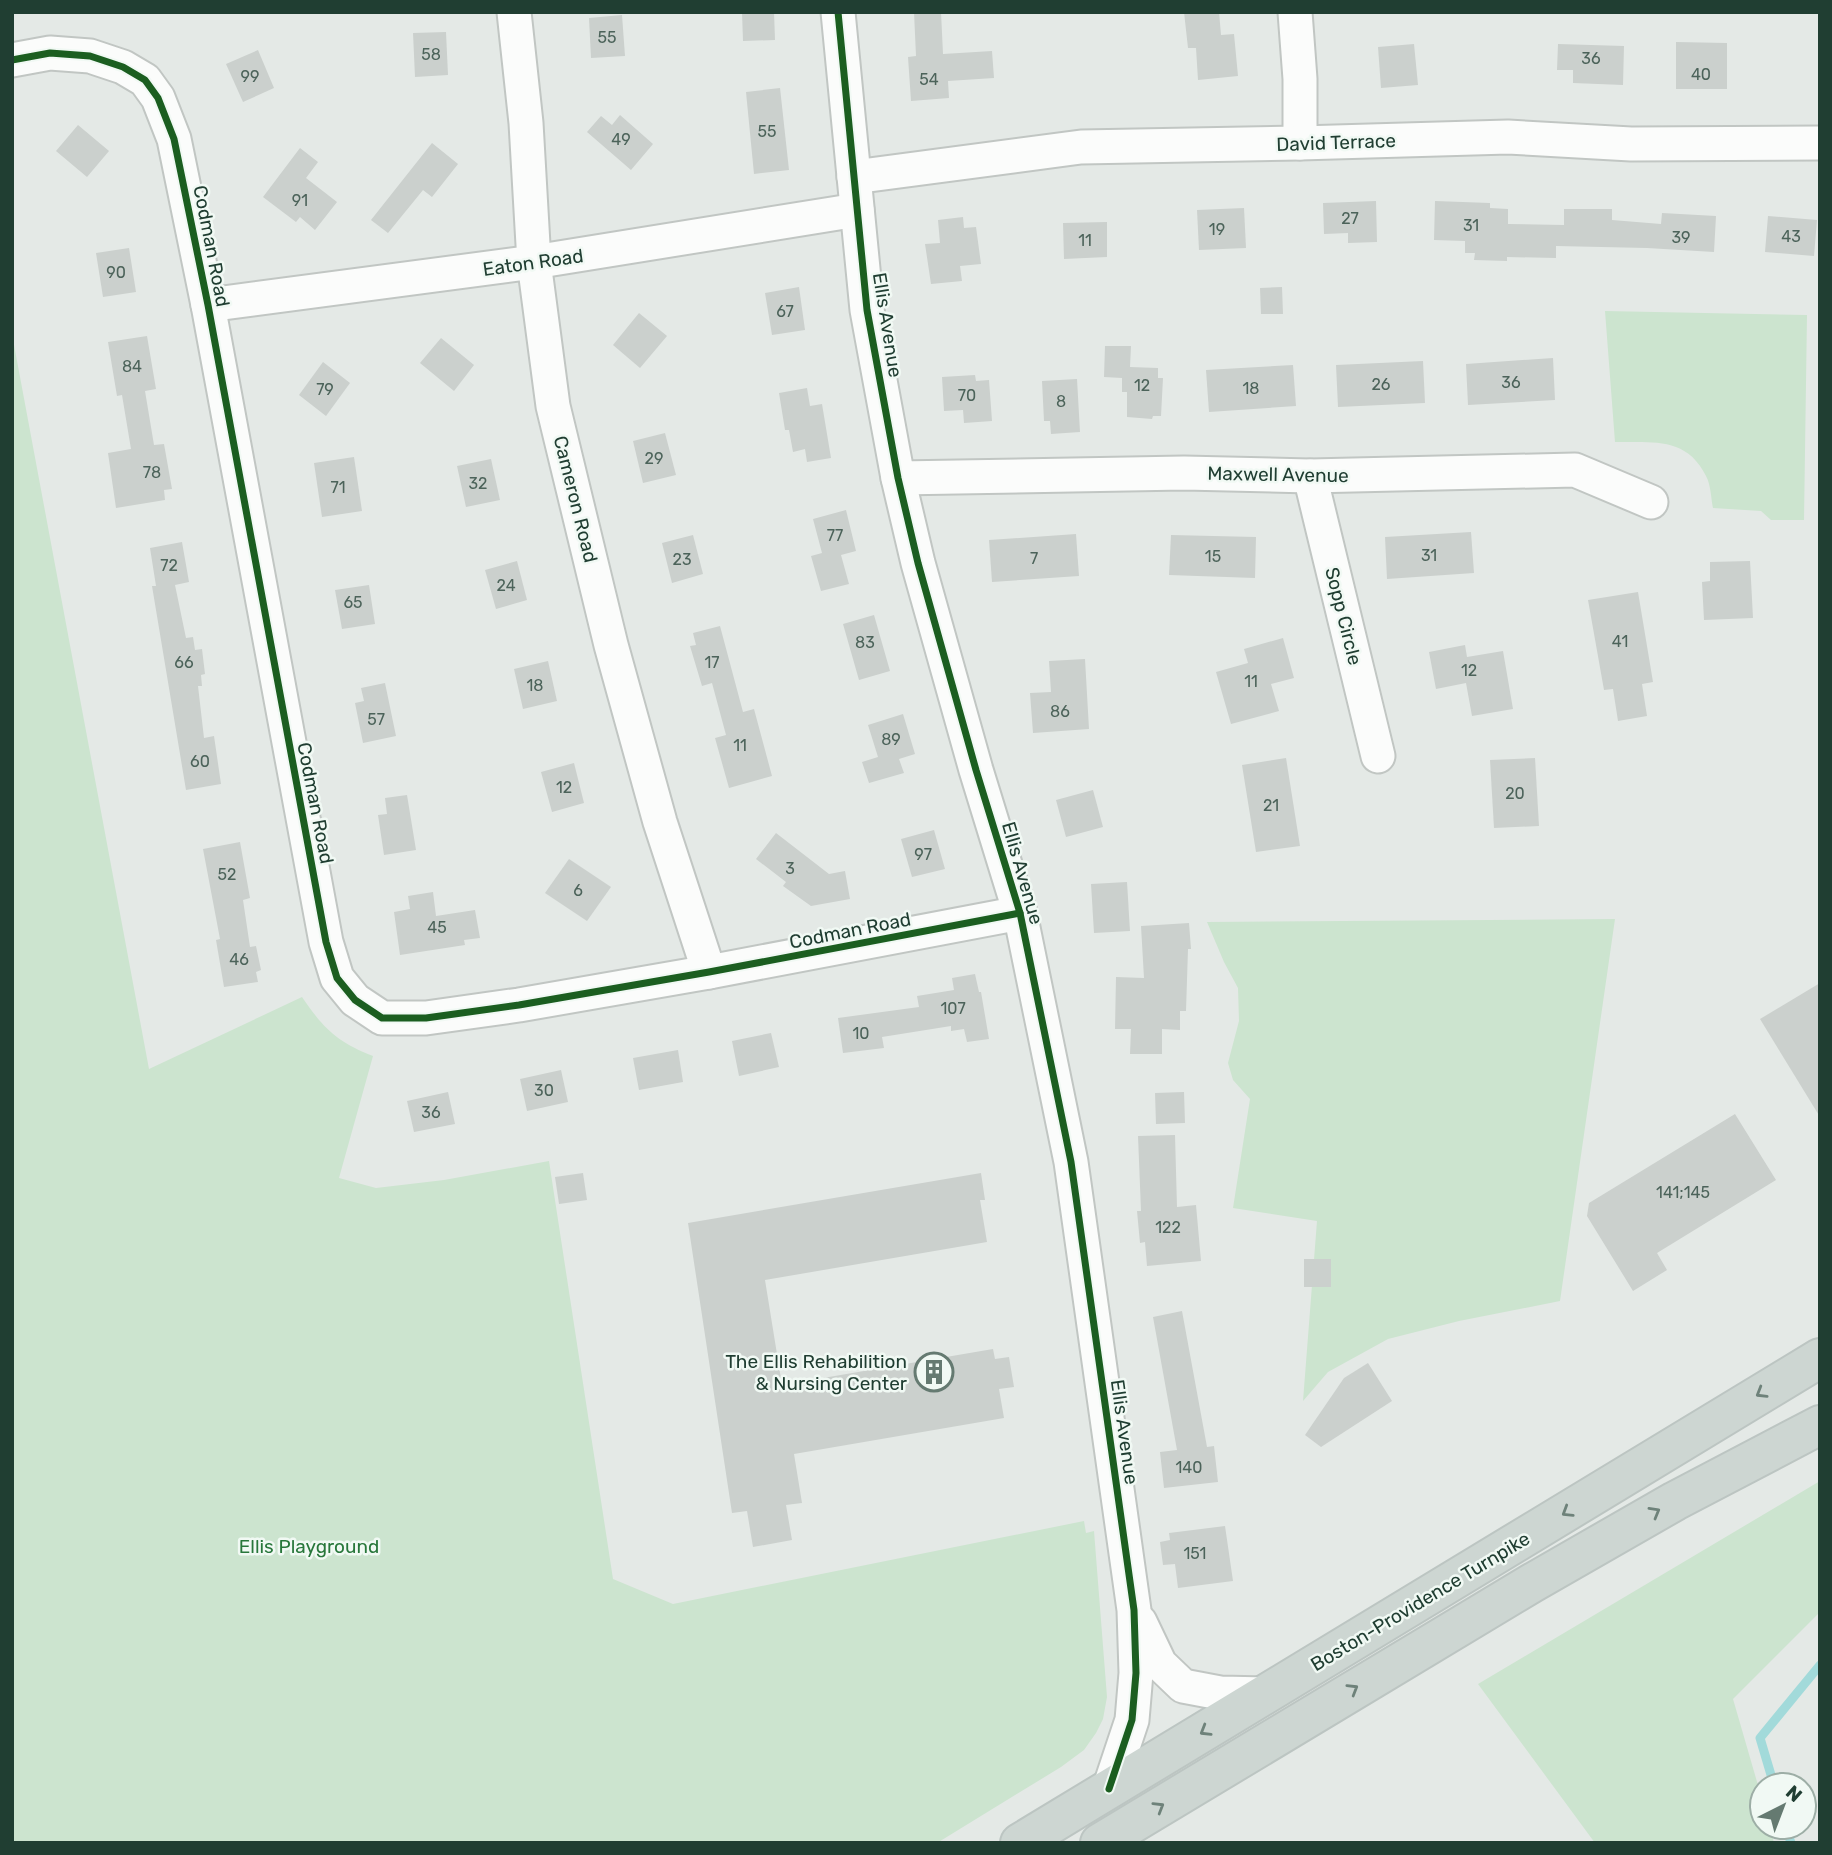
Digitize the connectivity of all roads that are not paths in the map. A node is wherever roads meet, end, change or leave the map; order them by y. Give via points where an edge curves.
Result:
1 (514, 12) edge
2 (838, 12) edge
3 (1295, 12) edge
4 (12, 60) edge
5 (1820, 143) edge
6 (1300, 144) junction
7 (854, 177) junction
8 (857, 210) junction
9 (534, 262) junction
10 (208, 305) junction
11 (1310, 476) junction
12 (898, 478) junction
13 (1651, 502) dead end
14 (1378, 756) dead end
15 (1020, 914) junction
16 (709, 972) junction
17 (1820, 1358) edge
18 (1820, 1425) edge
19 (1134, 1610) junction
20 (1267, 1694) junction
21 (1109, 1789) junction
22 (1020, 1843) edge
23 (1100, 1843) edge

1 - 9 street, Cameron Road
2 - 7 street, Ellis Avenue
3 - 6 street
4 - 10 street, Codman Road via 50,53 90,56 145,80 158,98 174,139
5 - 6 street, David Terrace via 1631,144 1508,137
6 - 7 street, David Terrace via 1081,146
7 - 8 street, Ellis Avenue
8 - 9 street, Eaton Road
8 - 12 street, Ellis Avenue via 867,310
9 - 10 street, Eaton Road
9 - 16 street, Cameron Road via 554,407 608,632 660,822
10 - 16 street, Codman Road via 326,942 337,978 355,1000 382,1018 426,1018
11 - 12 street, Maxwell Avenue via 1184,473
11 - 13 street, Maxwell Avenue via 1575,470
11 - 14 street, Sopp Circle
12 - 15 street, Ellis Avenue via 965,731
15 - 16 street, Codman Road
15 - 19 street, Ellis Avenue via 1071,1162
17 -> 20 main road, Boston-Providence Turnpike
23 -> 18 main road via 1532,1583
19 - 20 street, Ellis Avenue via 1160,1664 1183,1686
19 - 21 street, Ellis Avenue via 1132,1720
20 -> 21 main road, Boston-Providence Turnpike
21 - 22 main road, Boston-Providence Turnpike

